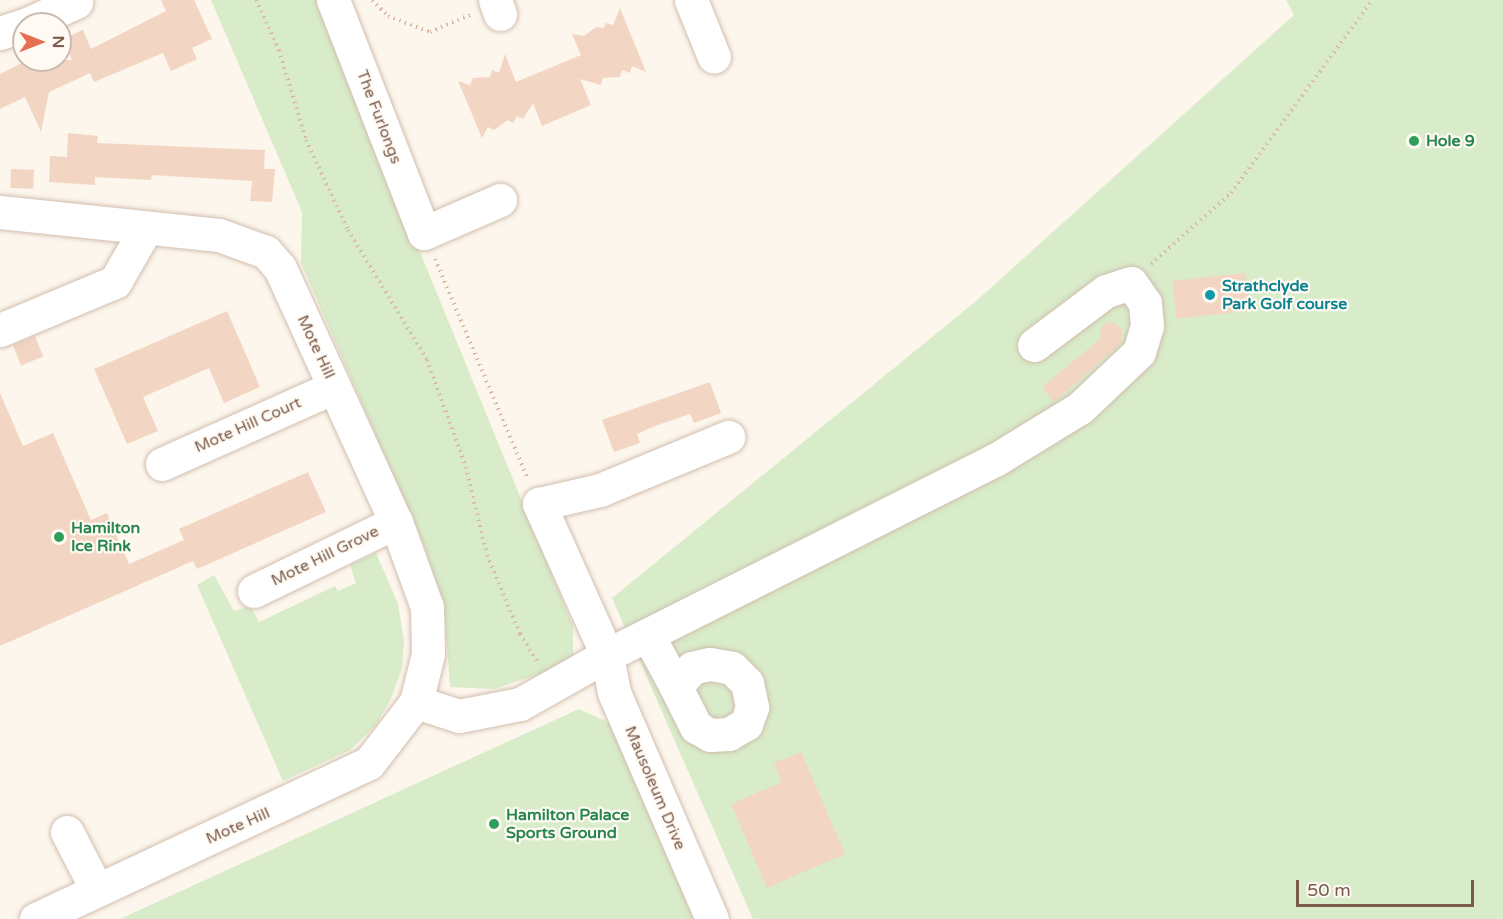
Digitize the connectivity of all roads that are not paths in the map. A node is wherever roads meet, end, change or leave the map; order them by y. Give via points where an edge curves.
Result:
1 (691, 0) edge
2 (76, 2) dead end
3 (341, 2) edge
4 (54, 12) edge
5 (714, 57) dead end
6 (500, 200) dead end
7 (0, 212) edge
8 (145, 230) junction
9 (0, 330) edge
10 (1034, 345) dead end
11 (334, 387) junction
12 (728, 437) dead end
13 (162, 464) dead end
14 (396, 522) junction
15 (254, 591) dead end
16 (648, 635) junction
17 (607, 655) junction
18 (676, 687) dead end
19 (416, 702) junction
20 (66, 831) dead end
21 (97, 890) junction
22 (36, 919) edge
23 (712, 919) edge

1 - 5 street
2 - 4 street
3 - 6 street, The Furlongs via 424,233
7 - 8 street, Mote Hill
8 - 9 street via 115,282
8 - 11 street, Mote Hill via 219,235 267,252 280,268
10 - 16 street via 1106,291 1131,283 1145,303 1147,326 1139,351 1080,408 995,460
11 - 13 street, Mote Hill Court
11 - 14 street, Mote Hill
12 - 17 street via 600,490 538,504
14 - 15 street, Mote Hill Grove
14 - 19 street, Mote Hill via 427,607 428,654
16 - 17 street
16 - 18 street
17 - 19 street via 550,687 487,714 459,716
17 - 23 street, Mausoleum Drive via 614,692
19 - 21 street, Mote Hill via 369,763
20 - 21 street
21 - 22 street, Mote Hill

